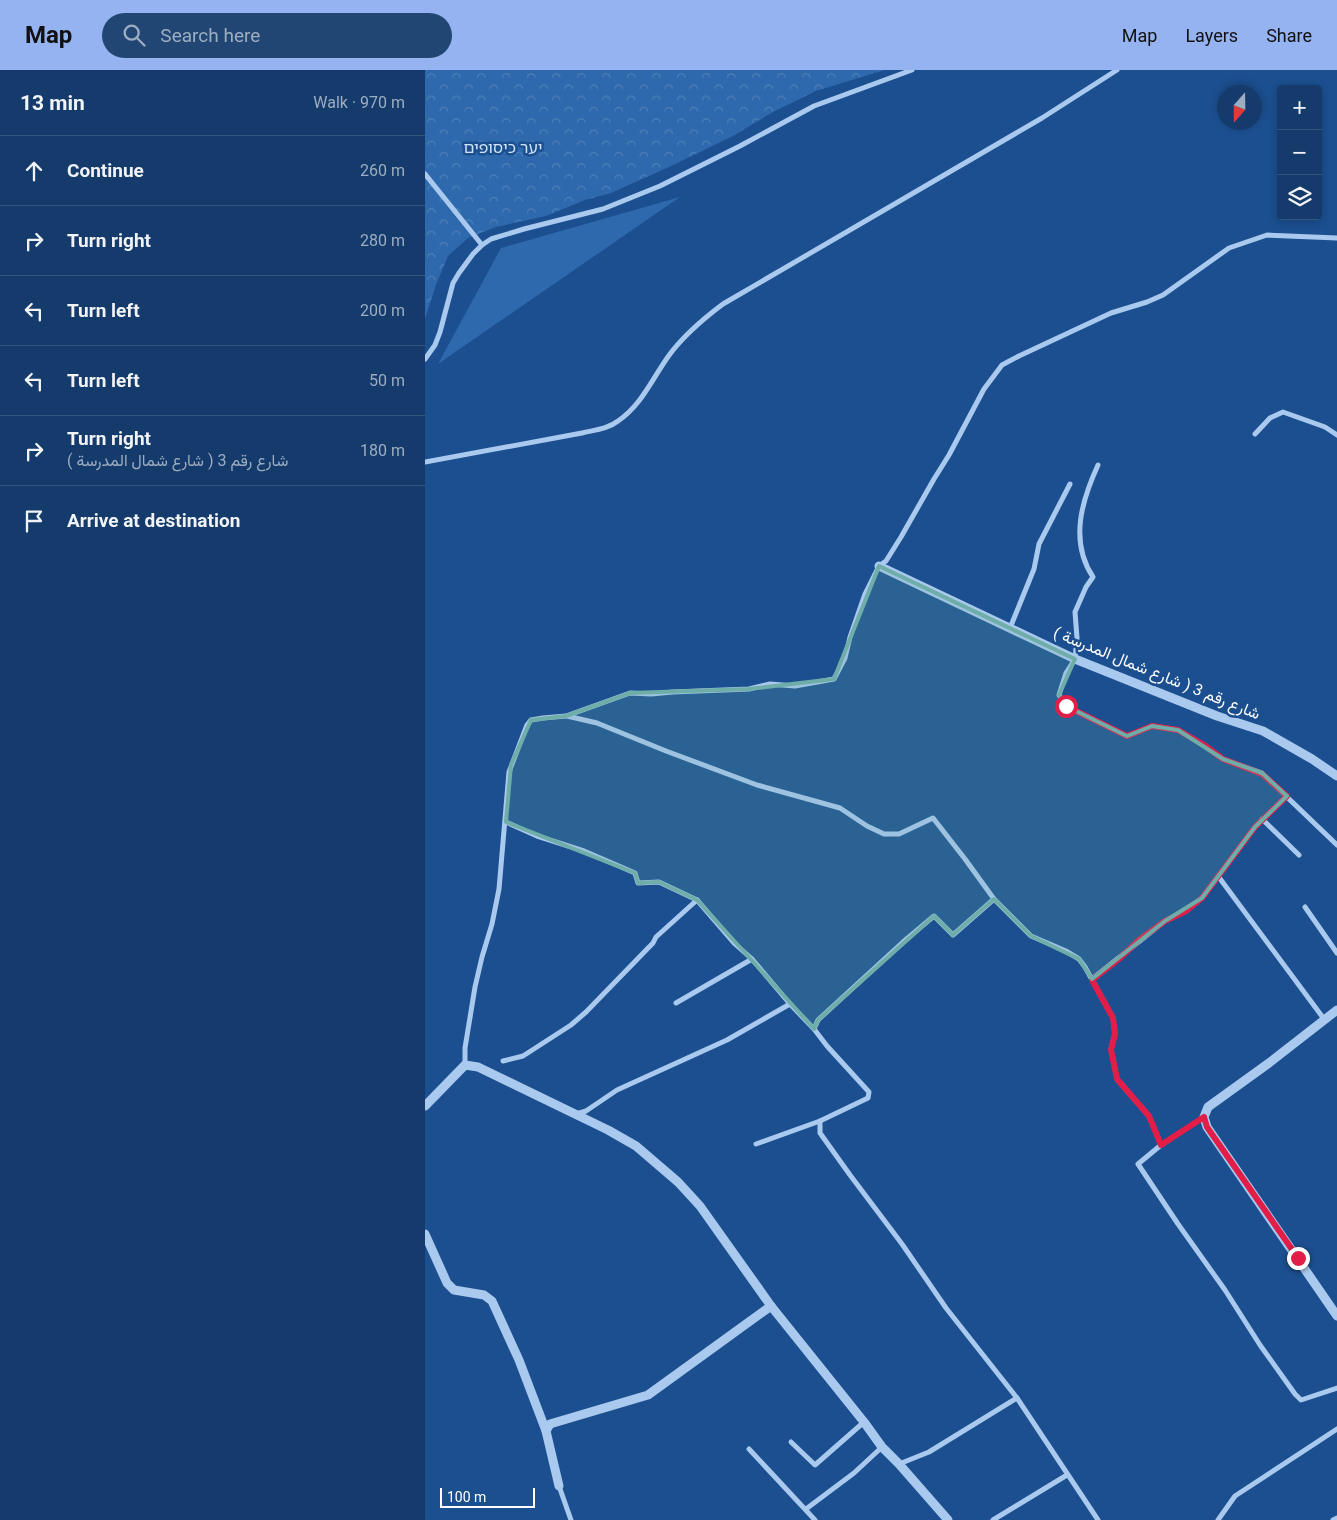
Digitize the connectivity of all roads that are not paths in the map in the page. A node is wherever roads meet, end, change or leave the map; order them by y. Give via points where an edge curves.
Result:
1 (912, 70) edge
2 (1117, 70) edge
3 (425, 174) edge
4 (1337, 238) edge
5 (482, 245) junction
6 (425, 359) edge
7 (1255, 434) dead end
8 (1337, 435) edge
9 (425, 462) edge
10 (1098, 465) dead end
11 (1070, 484) dead end
12 (879, 566) junction
13 (1010, 628) junction
14 (1075, 659) junction
15 (566, 716) junction
16 (1337, 776) edge
17 (1287, 796) junction
18 (1263, 819) junction
19 (506, 822) junction
20 (1337, 845) edge
21 (1299, 855) dead end
22 (1219, 876) junction
23 (994, 899) junction
24 (697, 900) junction
25 (1305, 907) dead end
26 (1337, 953) edge
27 (752, 958) junction
28 (1092, 980) junction
29 (676, 1003) dead end
30 (790, 1004) junction
31 (1337, 1010) edge
32 (1323, 1019) junction
33 (814, 1029) junction
34 (503, 1061) dead end
35 (465, 1065) junction
36 (425, 1106) edge
37 (575, 1114) junction
38 (1204, 1117) junction
39 (820, 1121) junction
40 (756, 1144) dead end
41 (1161, 1145) junction
42 (425, 1234) edge
43 (771, 1306) junction
44 (1337, 1316) edge
45 (1337, 1388) edge
46 (1017, 1398) junction
47 (864, 1422) junction
48 (1337, 1428) edge
49 (546, 1432) junction
50 (791, 1442) dead end
51 (882, 1447) junction
52 (749, 1449) dead end
53 (899, 1464) junction
54 (1067, 1475) junction
55 (559, 1486) joint
56 (806, 1509) junction
57 (1337, 1518) edge
58 (571, 1520) edge
59 (815, 1520) edge
60 (948, 1520) edge
61 (993, 1520) edge
62 (1098, 1520) edge
63 (1218, 1520) edge
64 (1333, 1520) edge

1 - 5 street via 814,106 660,186 603,209 524,229
2 - 9 street via 1042,118 723,304 683,338 644,394 618,422 582,433
3 - 5 street
4 - 12 street via 1267,234 1229,248 1163,295 1111,313 1002,365 984,389 901,537
5 - 6 street via 467,260 453,283 440,332
7 - 8 street via 1270,418 1283,412 1325,427
10 - 14 street via 1079,523 1082,555 1093,577 1085,587 1075,612
11 - 13 street via 1039,544 1034,569
12 - 13 street, شارع رقم 3 ( شارع شمال المدرسة )
12 - 15 street via 865,594 845,658 834,679 795,686 770,684 749,689 630,693
13 - 14 street, شارع رقم 3 ( شارع شمال المدرسة )
14 - 16 street, شارع رقم 3 ( شارع شمال المدرسة ) via 1263,731
14 - 17 street via 1066,673 1059,695 1066,706 1127,736 1152,726 1178,730 1223,759 1262,774
15 - 19 street via 531,720 527,725 509,772
15 - 23 street via 597,723 757,785 841,808 883,834 899,834 933,818
17 - 18 street
17 - 20 street
18 - 21 street
18 - 22 street
19 - 24 street via 537,836 584,850 635,873 637,883 659,882
19 - 35 street via 499,888 475,987
22 - 28 street via 1202,898 1139,940
22 - 32 street
23 - 28 street via 1031,936 1079,959
23 - 33 street via 953,935 934,916 825,1013
24 - 27 street via 735,944
24 - 34 street via 656,937 571,1025 523,1056
25 - 26 street
27 - 29 street
27 - 30 street
28 - 41 street via 1113,1018 1115,1034 1111,1050 1117,1079 1149,1116
30 - 33 street
30 - 37 street via 727,1040 617,1090 586,1111
31 - 32 street
32 - 38 street via 1269,1063 1208,1106
33 - 39 street via 869,1092 868,1098
35 - 36 street
35 - 37 street via 478,1067
37 - 43 street via 636,1146 678,1182 700,1206
38 - 41 street
38 - 44 street via 1207,1127
39 - 40 street
39 - 46 street via 820,1133 850,1176 946,1308
41 - 45 street via 1138,1164 1295,1394 1301,1400
42 - 49 street via 447,1282 454,1290 483,1295 491,1301 519,1360
43 - 47 street
43 - 49 street via 648,1395 550,1424
46 - 53 street via 929,1452
46 - 54 street
47 - 50 street via 815,1465
47 - 51 street
48 - 63 street via 1235,1496
49 - 55 street
51 - 53 street
51 - 56 street
52 - 56 street
53 - 60 street
54 - 61 street
54 - 62 street
55 - 58 street
56 - 59 street
57 - 64 street

